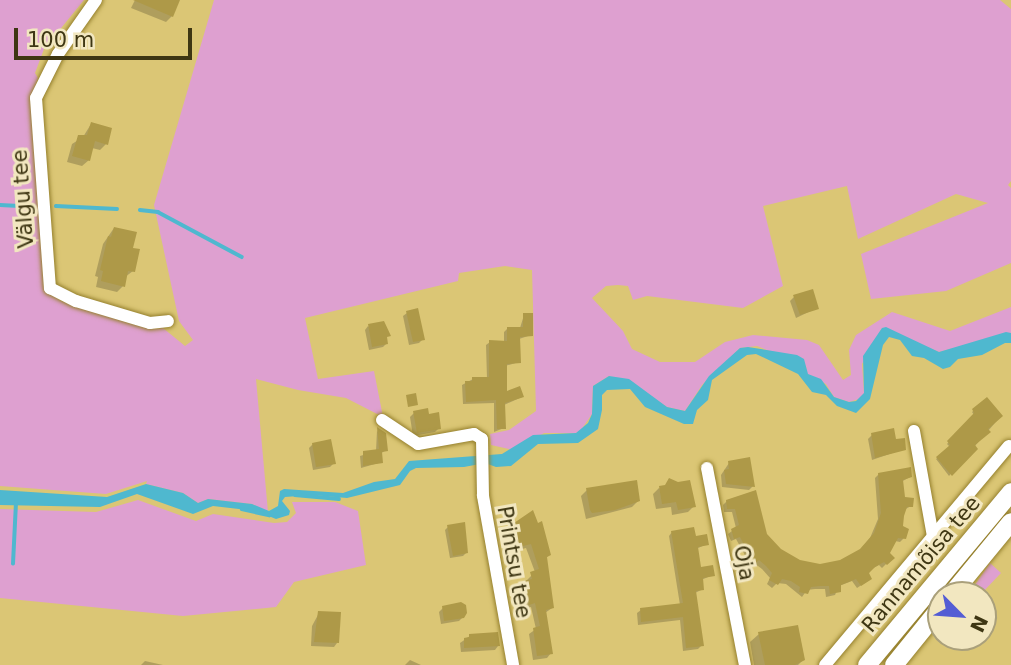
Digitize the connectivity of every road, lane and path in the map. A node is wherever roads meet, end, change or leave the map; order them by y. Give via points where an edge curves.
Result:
1 (96, 0) edge
2 (168, 321) dead end
3 (382, 420) dead end
4 (914, 431) dead end
5 (1009, 446) edge
6 (707, 468) dead end
7 (1011, 492) edge
8 (1011, 522) edge
9 (933, 537) junction
10 (963, 581) edge
11 (927, 624) edge
12 (872, 659) edge
13 (513, 665) edge
14 (745, 665) edge
15 (825, 665) edge
16 (893, 665) edge

1 - 2 street, Välgu tee via 58,54 36,98 50,288 150,323
3 - 13 street, Printsu tee via 418,443 474,434 482,439 483,496
4 - 9 street
5 - 9 street
6 - 14 street, Oja
7 - 12 main road, Rannamõisa tee
8 - 10 main road, Rannamõisa tee
9 - 15 street
11 - 16 main road, Rannamõisa tee
12 - 16 street

